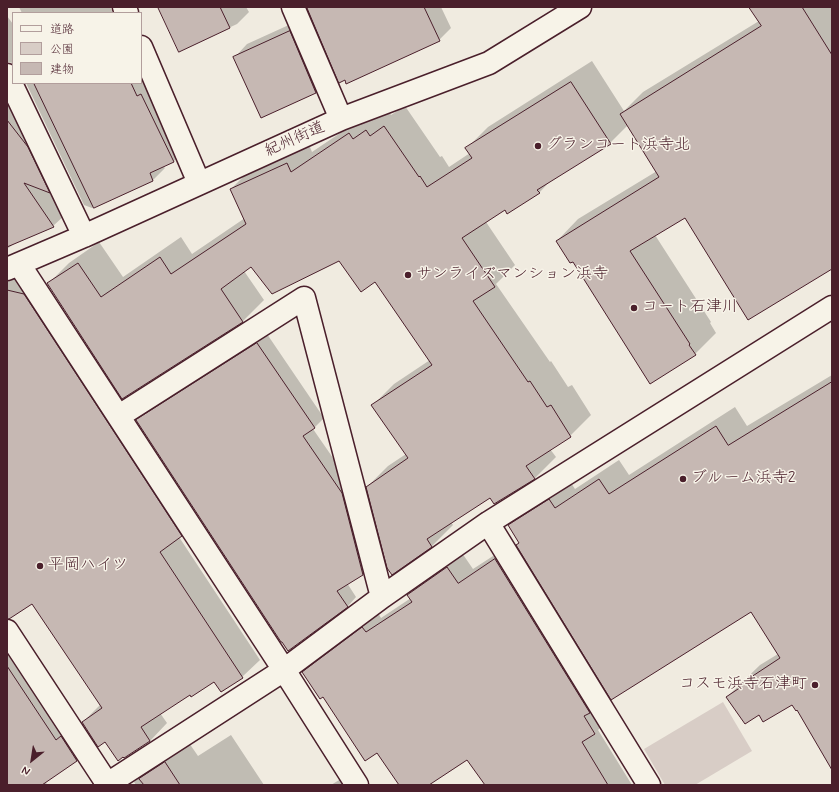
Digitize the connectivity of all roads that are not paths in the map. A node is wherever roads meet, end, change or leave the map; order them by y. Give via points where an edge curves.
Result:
1 (293, 7) edge
2 (580, 7) edge
3 (142, 49) edge
4 (7, 75) edge
5 (341, 119) junction
6 (199, 183) junction
7 (84, 236) junction
8 (13, 266) edge
9 (832, 307) edge
10 (119, 416) junction
11 (488, 523) junction
12 (382, 597) junction
13 (7, 631) edge
14 (284, 670) junction
15 (107, 785) edge
16 (357, 785) edge
17 (649, 785) edge

1 - 5 street
2 - 5 street, 紀州街道 via 489,63
3 - 6 street
4 - 7 street
5 - 6 street, 紀州街道
6 - 7 street, 紀州街道
7 - 8 street, 紀州街道
8 - 10 street
9 - 11 street
10 - 12 street via 304,298
10 - 14 street
11 - 12 street
11 - 17 street
12 - 14 street
13 - 15 street
14 - 15 street
14 - 16 street

